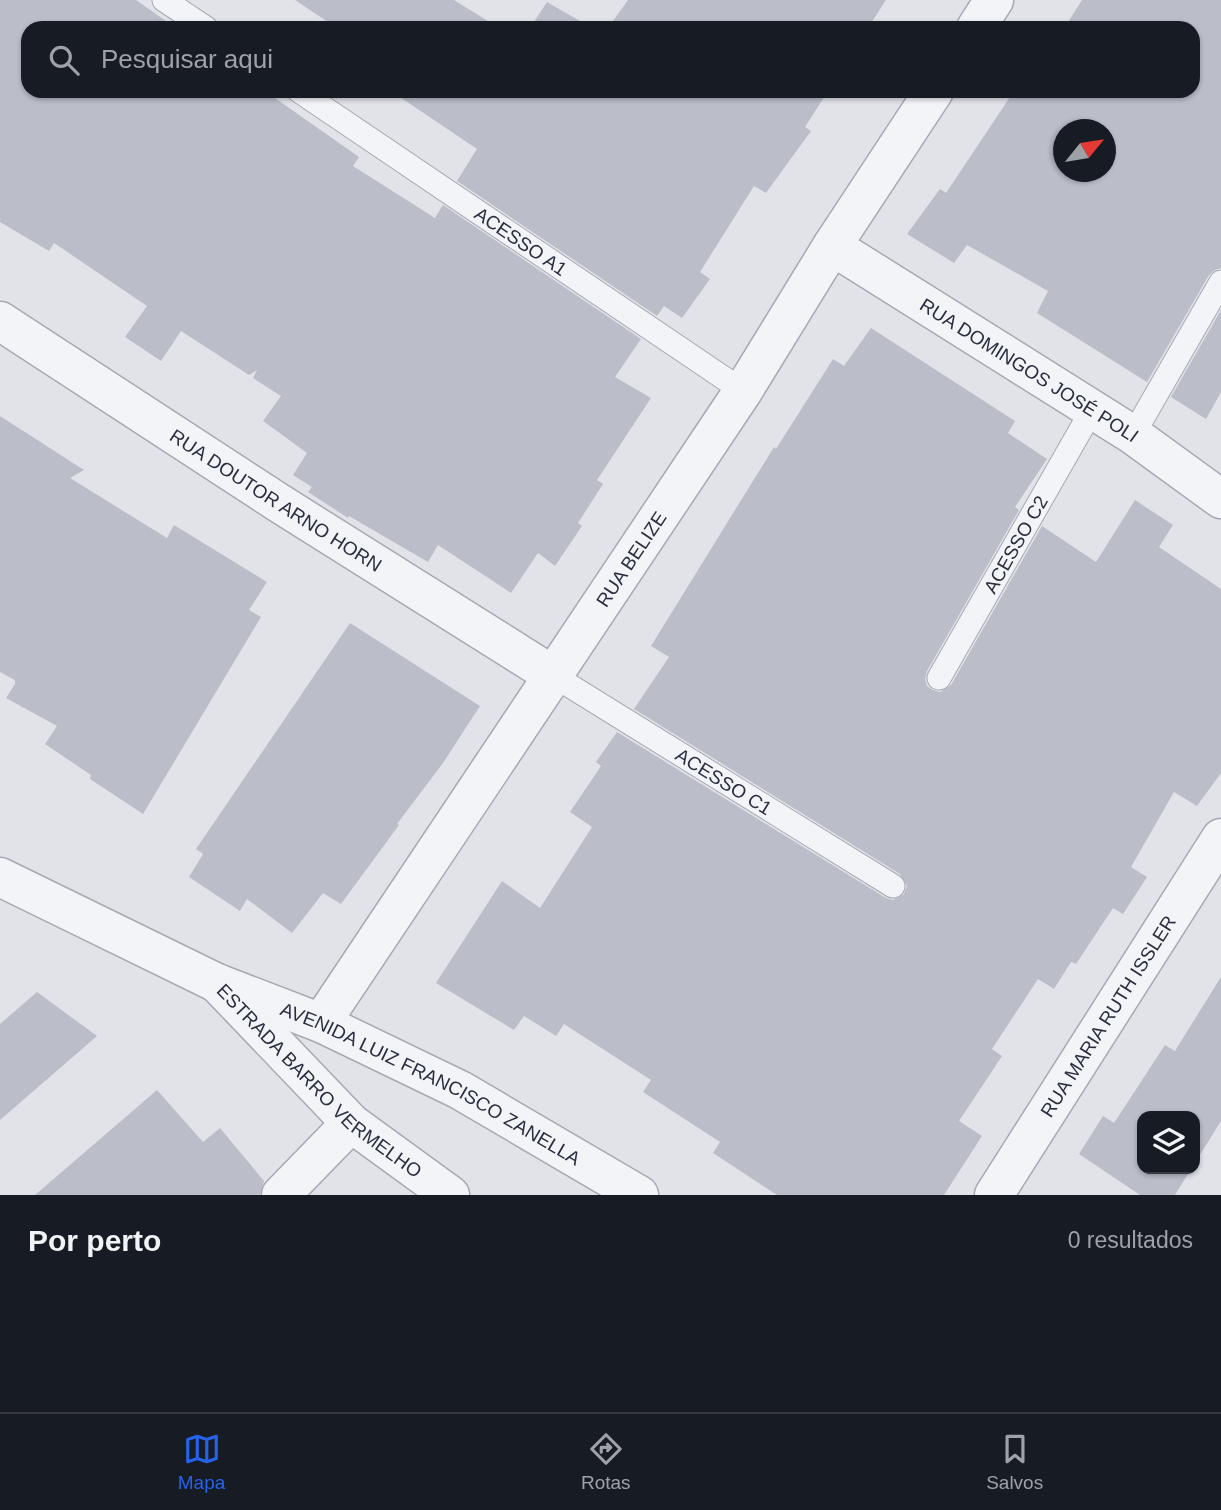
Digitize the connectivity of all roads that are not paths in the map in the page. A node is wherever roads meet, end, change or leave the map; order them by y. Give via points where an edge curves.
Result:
1 (164, 0) edge
2 (994, 0) edge
3 (196, 21) edge
4 (980, 21) edge
5 (309, 98) edge
6 (929, 98) edge
7 (832, 246) junction
8 (1221, 282) edge
9 (0, 321) edge
10 (743, 391) junction
11 (1092, 410) junction
12 (1133, 435) junction
13 (1221, 499) edge
14 (554, 676) junction
15 (939, 678) dead end
16 (1221, 838) edge
17 (0, 877) edge
18 (893, 886) dead end
19 (218, 983) junction
20 (321, 1023) junction
21 (351, 1123) junction
22 (281, 1195) edge
23 (450, 1195) edge
24 (639, 1195) edge
25 (994, 1195) edge

1 - 3 lane
2 - 4 street
5 - 10 lane, ACESSO A1
6 - 7 street, RUA BELIZE
7 - 10 street, RUA BELIZE
7 - 11 street, RUA DOMINGOS JOSÉ POLI
8 - 12 lane
9 - 14 street, RUA DOUTOR ARNO HORN
10 - 14 street, RUA BELIZE
11 - 12 street, RUA DOMINGOS JOSÉ POLI
11 - 15 lane, ACESSO C2
12 - 13 street, RUA DOMINGOS JOSÉ POLI
14 - 18 lane, ACESSO C1
14 - 20 street, RUA BELIZE
16 - 25 street, RUA MARIA RUTH ISSLER
17 - 19 street, ESTRADA BARRO VERMELHO
19 - 20 street, AVENIDA LUIZ FRANCISCO ZANELLA
19 - 21 street, ESTRADA BARRO VERMELHO
20 - 24 street, AVENIDA LUIZ FRANCISCO ZANELLA via 460,1090
21 - 22 street
21 - 23 street, ESTRADA BARRO VERMELHO

